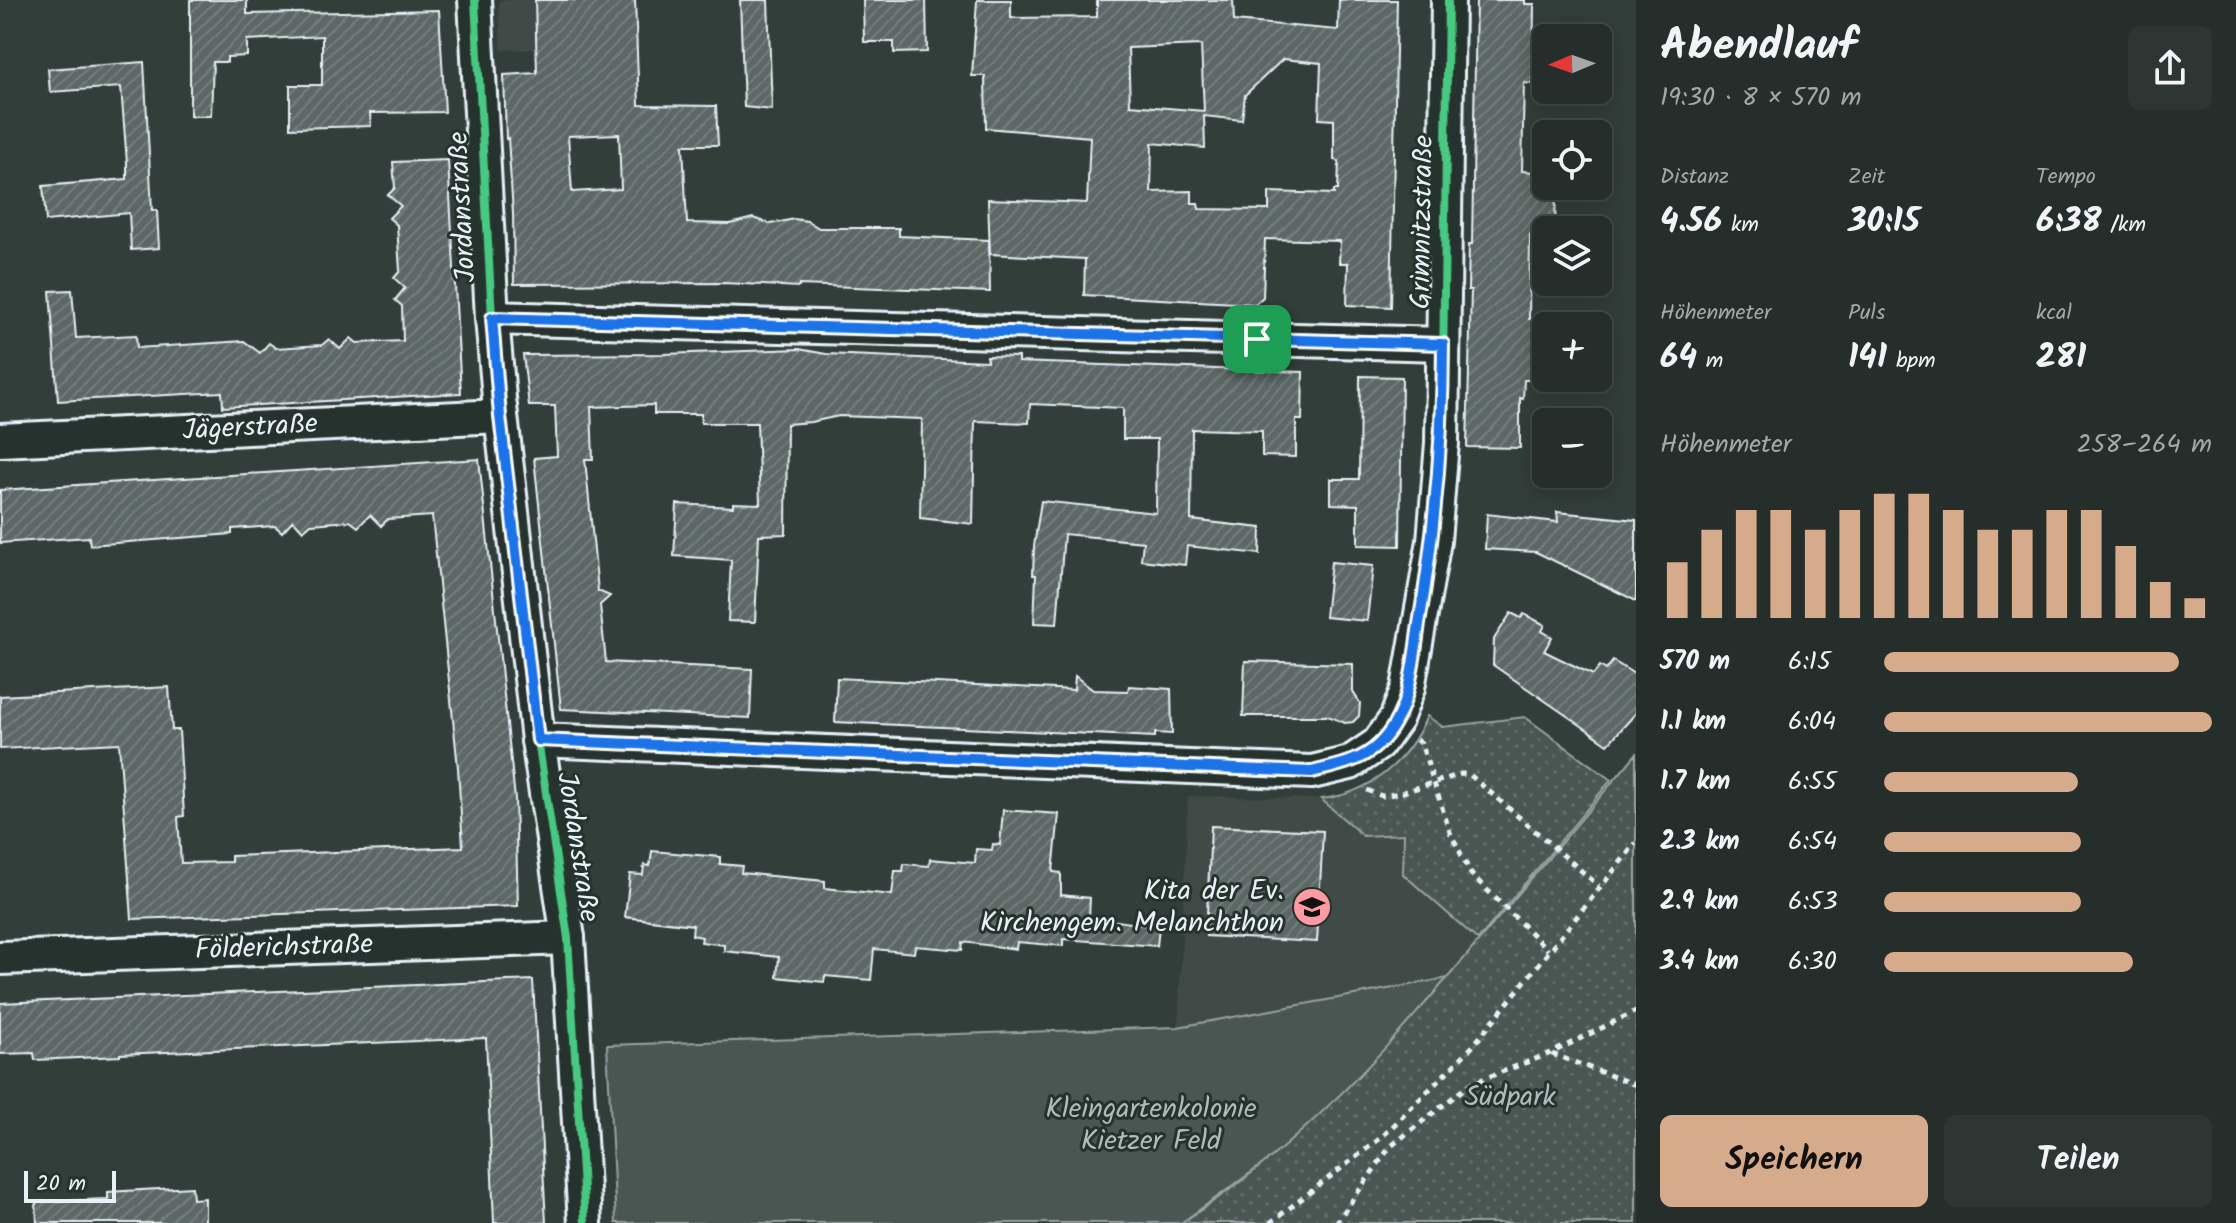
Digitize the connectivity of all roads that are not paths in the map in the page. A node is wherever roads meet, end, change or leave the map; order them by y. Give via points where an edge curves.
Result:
1 (475, 0) edge
2 (1448, 0) edge
3 (492, 318) junction
4 (1443, 344) junction
5 (500, 416) junction
6 (0, 440) edge
7 (538, 740) junction
8 (568, 938) junction
9 (0, 958) edge
10 (585, 1223) edge

1 - 3 street, Jordanstraße
2 - 4 street, Grimnitzstraße
3 - 4 street
3 - 5 street, Jordanstraße
4 - 7 street, Grimnitzstraße via 1434,541 1408,688 1396,719 1378,744 1350,763 1312,772
5 - 6 street, Jägerstraße
5 - 7 street, Jordanstraße
7 - 8 street, Jordanstraße
8 - 9 street, Földerichstraße
8 - 10 street, Jordanstraße

